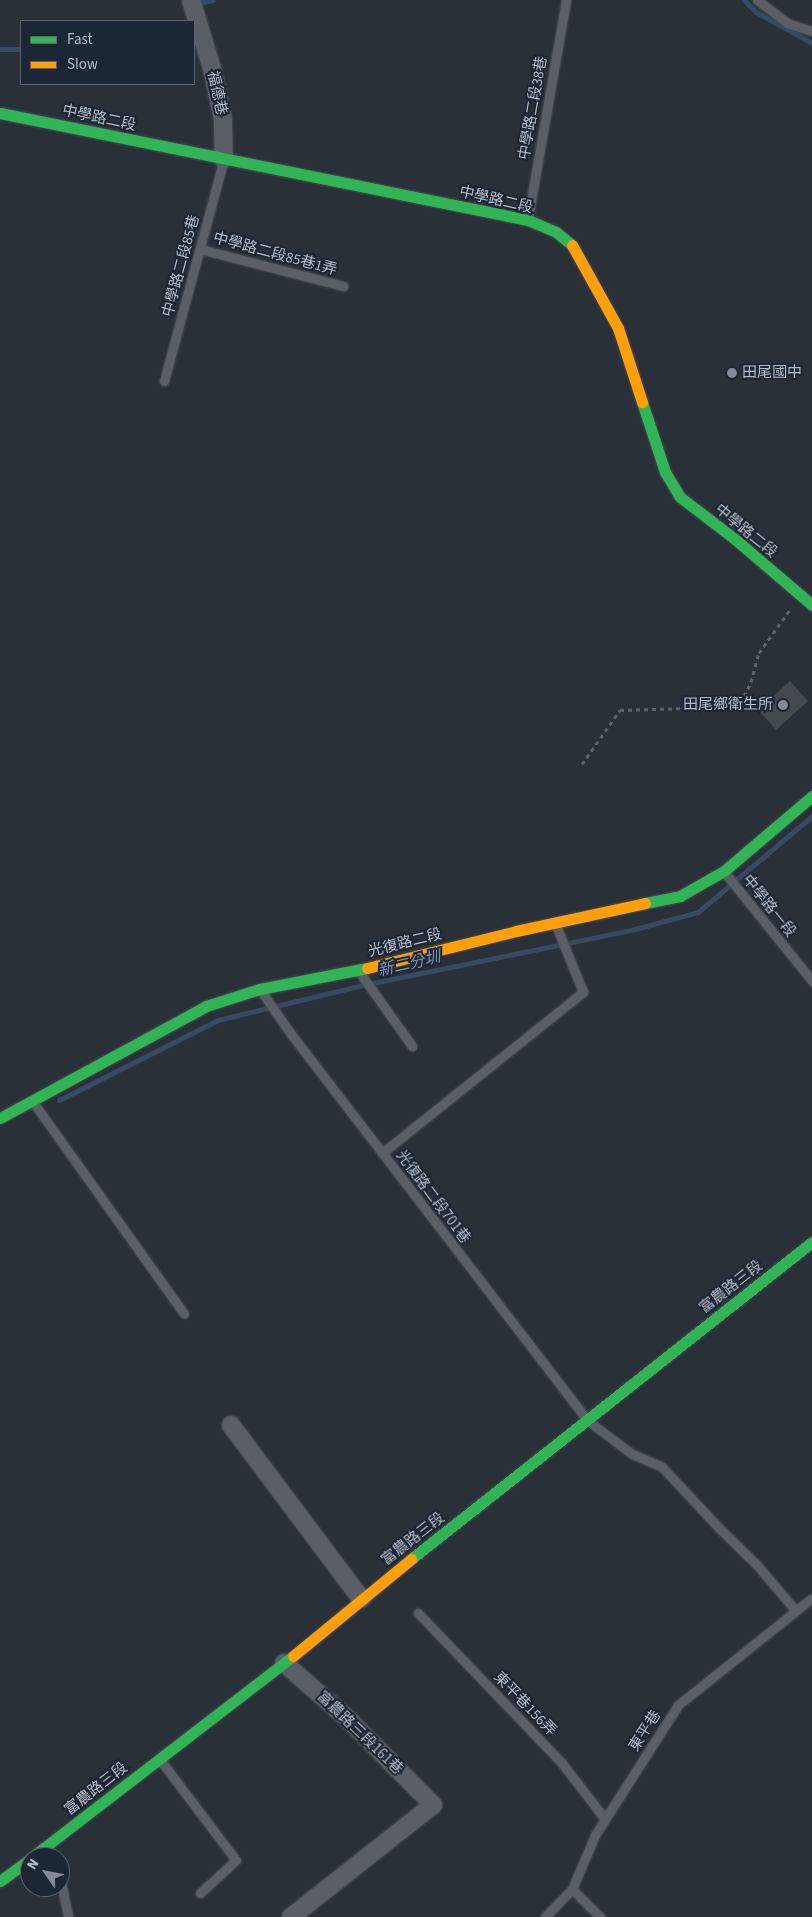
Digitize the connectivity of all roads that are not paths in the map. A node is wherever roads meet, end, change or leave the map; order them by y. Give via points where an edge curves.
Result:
1 (191, 0) edge
2 (566, 0) edge
3 (757, 0) edge
4 (812, 31) edge
5 (0, 113) edge
6 (224, 159) junction
7 (528, 220) junction
8 (200, 249) junction
9 (343, 286) dead end
10 (164, 381) dead end
11 (812, 605) edge
12 (812, 796) edge
13 (724, 871) junction
14 (554, 923) junction
15 (359, 970) junction
16 (812, 981) edge
17 (260, 988) junction
18 (412, 1046) dead end
19 (33, 1102) junction
20 (0, 1118) edge
21 (382, 1153) junction
22 (812, 1242) edge
23 (184, 1314) dead end
24 (586, 1420) junction
25 (230, 1425) dead end
26 (812, 1598) edge
27 (361, 1599) junction
28 (796, 1611) junction
29 (418, 1613) dead end
30 (284, 1663) junction
31 (159, 1759) junction
32 (605, 1819) junction
33 (51, 1847) edge
34 (20, 1866) edge
35 (0, 1881) edge
36 (572, 1889) junction
37 (200, 1893) dead end
38 (64, 1897) edge
39 (68, 1917) edge
40 (291, 1917) edge
41 (545, 1917) edge
42 (600, 1917) edge

1 - 6 street, 福德巷 via 214,72 223,120
2 - 7 lane, 中學路二段38巷
3 - 4 lane via 787,24
5 - 6 street, 中學路二段
6 - 7 street, 中學路二段
6 - 8 lane, 中學路二段85巷
7 - 11 street, 中學路二段 via 556,232 573,246 618,328 665,472 680,497
8 - 9 lane, 中學路二段85巷1弄
8 - 10 lane, 中學路二段85巷
12 - 13 street, 光復路二段
13 - 14 street, 光復路二段 via 680,896
13 - 16 lane, 中學路一段
14 - 15 street, 光復路二段
14 - 21 lane via 583,992
15 - 17 street, 光復路二段
15 - 18 lane
17 - 19 street, 光復路二段 via 206,1006
17 - 21 lane, 光復路二段701巷
19 - 20 street, 光復路二段
19 - 23 lane
21 - 24 lane, 光復路二段701巷
22 - 24 street, 富農路三段
24 - 27 street, 富農路三段
24 - 28 lane, 光復路二段701巷 via 632,1454 662,1467 756,1564
25 - 27 street
26 - 28 lane, 東平巷
27 - 30 street, 富農路三段
28 - 32 lane, 東平巷 via 678,1705
29 - 32 lane, 東平巷156弄 via 561,1762
30 - 31 street, 富農路三段
30 - 40 street, 富農路三段161巷 via 348,1719 434,1805
31 - 33 street, 富農路三段
31 - 37 lane via 236,1860
32 - 36 lane, 東平巷 via 594,1835
34 - 35 street, 富農路三段
36 - 41 lane, 東平巷
36 - 42 lane
38 - 39 lane

